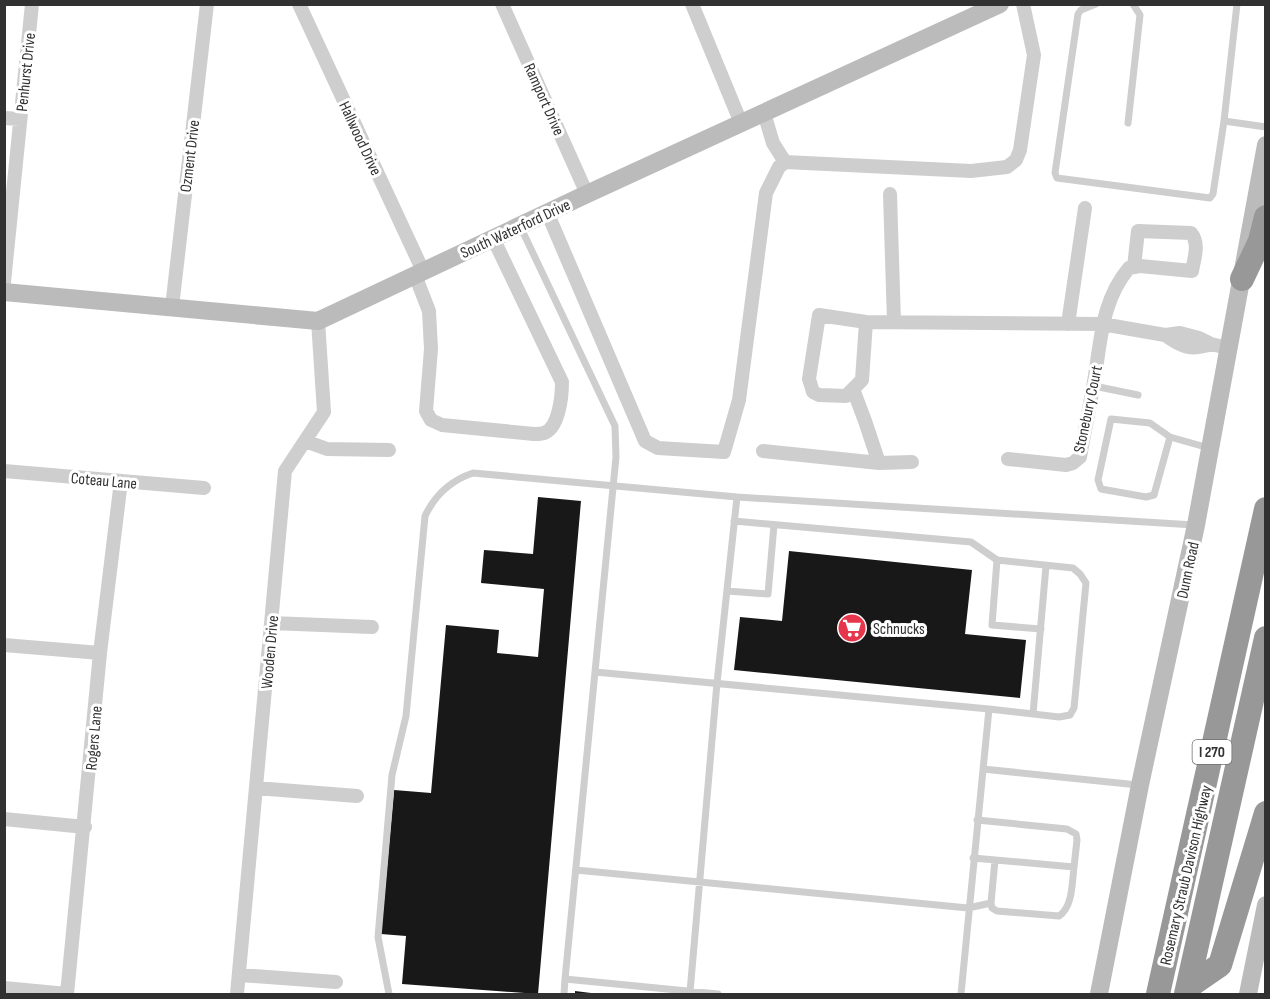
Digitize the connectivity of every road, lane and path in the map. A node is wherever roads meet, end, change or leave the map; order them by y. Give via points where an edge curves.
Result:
1 (32, 4) edge
2 (207, 4) edge
3 (299, 4) edge
4 (502, 4) edge
5 (692, 4) edge
6 (1000, 4) edge
7 (1023, 4) edge
8 (1096, 4) edge
9 (1133, 4) edge
10 (1237, 4) edge
11 (764, 113) junction
12 (4, 118) edge
13 (20, 119) junction
14 (1224, 121) junction
15 (741, 123) junction
16 (1128, 123) dead end
17 (1266, 127) edge
18 (1266, 145) edge
19 (784, 162) junction
20 (587, 194) junction
21 (890, 194) dead end
22 (1085, 208) dead end
23 (547, 212) junction
24 (1266, 217) edge
25 (520, 225) junction
26 (492, 238) junction
27 (1134, 267) junction
28 (419, 273) junction
29 (1242, 279) junction
30 (4, 282) edge
31 (4, 292) edge
32 (172, 307) junction
33 (318, 321) junction
34 (866, 322) junction
35 (894, 322) junction
36 (1068, 324) junction
37 (1102, 324) junction
38 (1220, 346) junction
39 (1094, 386) junction
40 (853, 390) junction
41 (1138, 396) dead end
42 (1168, 435) junction
43 (305, 441) junction
44 (1211, 448) junction
45 (389, 450) dead end
46 (763, 451) dead end
47 (1008, 459) dead end
48 (912, 462) dead end
49 (879, 463) junction
50 (4, 471) edge
51 (121, 481) junction
52 (613, 485) junction
53 (204, 488) dead end
54 (737, 497) junction
55 (1266, 509) edge
56 (734, 521) junction
57 (774, 525) junction
58 (1196, 525) junction
59 (998, 560) junction
60 (1046, 566) junction
61 (727, 591) junction
62 (271, 623) junction
63 (372, 627) dead end
64 (1041, 630) junction
65 (1266, 638) edge
66 (4, 645) edge
67 (100, 653) junction
68 (595, 672) junction
69 (717, 683) junction
70 (989, 709) junction
71 (1033, 714) junction
72 (983, 769) junction
73 (1140, 785) junction
74 (256, 788) junction
75 (357, 796) dead end
76 (1266, 813) edge
77 (4, 819) edge
78 (977, 820) junction
79 (85, 827) junction
80 (974, 858) junction
81 (995, 860) junction
82 (1074, 867) junction
83 (576, 870) junction
84 (700, 881) junction
85 (991, 903) junction
86 (1266, 905) edge
87 (968, 908) junction
88 (239, 975) junction
89 (565, 979) junction
90 (336, 982) dead end
91 (4, 988) edge
92 (1187, 991) edge
93 (690, 992) junction
94 (67, 994) edge
95 (237, 994) edge
96 (389, 994) edge
97 (564, 994) edge
98 (718, 994) edge
99 (961, 994) edge
100 (1099, 994) edge
101 (1158, 994) edge
102 (1248, 994) edge

1 - 13 street, Penhurst Drive
2 - 32 street, Ozment Drive
3 - 28 street, Hallwood Drive
4 - 20 street, Ramport Drive
5 - 15 street
6 - 11 street, South Waterford Drive
7 - 19 street via 1034,55 1020,150 1007,167 970,171
8 - 14 lane via 1078,15 1057,178 1210,198
9 - 16 lane via 1140,15
10 - 14 lane
11 - 15 street, South Waterford Drive
11 - 19 street
12 - 13 street
13 - 30 street, Penhurst Drive
14 - 17 lane
15 - 20 street, South Waterford Drive
18 - 29 street, Dunn Road
19 - 23 street via 766,193 739,400 724,452 658,448 645,441
20 - 23 street, South Waterford Drive
21 - 35 street
22 - 36 street
23 - 25 street, South Waterford Drive
24 - 29 highway via 1260,241
25 - 26 street, South Waterford Drive
25 - 52 lane via 615,426
26 - 28 street, South Waterford Drive
26 - 28 street, Hallwood Drive via 562,382 562,400 553,426 546,433 442,425 431,420 426,411 431,349 429,310
27 - 27 street via 1138,231 1191,233 1195,238 1192,271
27 - 37 street, Stonebury Court via 1129,268 1111,293
28 - 33 street, South Waterford Drive
29 - 38 street, Dunn Road
31 - 32 street
32 - 33 street
33 - 43 street, Wooden Drive via 324,412
34 - 35 street
34 - 40 street via 862,380
34 - 40 street via 819,315 817,324 809,379 813,392 846,396
35 - 36 street
36 - 37 street
37 - 38 street via 1165,335 1180,333
37 - 39 street, Stonebury Court
38 - 44 street, Dunn Road
39 - 41 lane
39 - 47 street, Stonebury Court via 1080,457 1073,463
40 - 49 street
42 - 42 lane via 1156,491 1151,497 1101,489 1098,480 1109,422 1115,418 1150,423
42 - 44 lane
43 - 45 street via 327,449
43 - 62 street, Wooden Drive via 285,471
44 - 58 street, Dunn Road
46 - 49 street
48 - 49 street
50 - 51 street, Coteau Lane
51 - 53 street, Coteau Lane
51 - 67 street, Rogers Lane
52 - 54 lane
52 - 68 lane
52 - 96 lane via 473,473 448,486 425,516 406,716 392,775 378,937
54 - 56 lane
54 - 58 lane
55 - 101 highway, Rosemary Straub Davison Highway / I 270
56 - 57 lane
56 - 61 lane
57 - 59 lane via 970,542
57 - 61 lane via 768,594
58 - 73 street, Dunn Road
59 - 60 lane
59 - 64 lane via 992,625
60 - 64 lane
60 - 71 lane via 1073,568 1086,583 1074,708 1070,715 1059,717
61 - 69 lane
62 - 63 street
62 - 74 street, Wooden Drive
64 - 71 lane
65 - 92 highway, Rosemary Straub Davison Highway / I 270
66 - 67 street
67 - 79 street, Rogers Lane
68 - 69 lane
68 - 83 lane
69 - 70 lane
69 - 84 lane
70 - 71 lane
70 - 72 lane
72 - 73 lane
72 - 78 lane
73 - 100 street, Dunn Road
74 - 75 street
74 - 88 street, Wooden Drive
76 - 92 highway via 1220,965
77 - 79 street
78 - 80 lane
78 - 82 lane via 1068,829 1076,834 1077,840
79 - 94 street, Rogers Lane
80 - 81 lane
80 - 87 lane
81 - 82 lane
81 - 85 lane
82 - 85 lane via 1067,906 1059,916 997,911
83 - 84 lane
83 - 89 lane
84 - 87 lane
84 - 93 lane
85 - 87 lane
86 - 102 street
87 - 99 lane
88 - 90 street
88 - 95 street, Wooden Drive
89 - 93 lane
89 - 97 lane
91 - 94 street
93 - 98 lane

